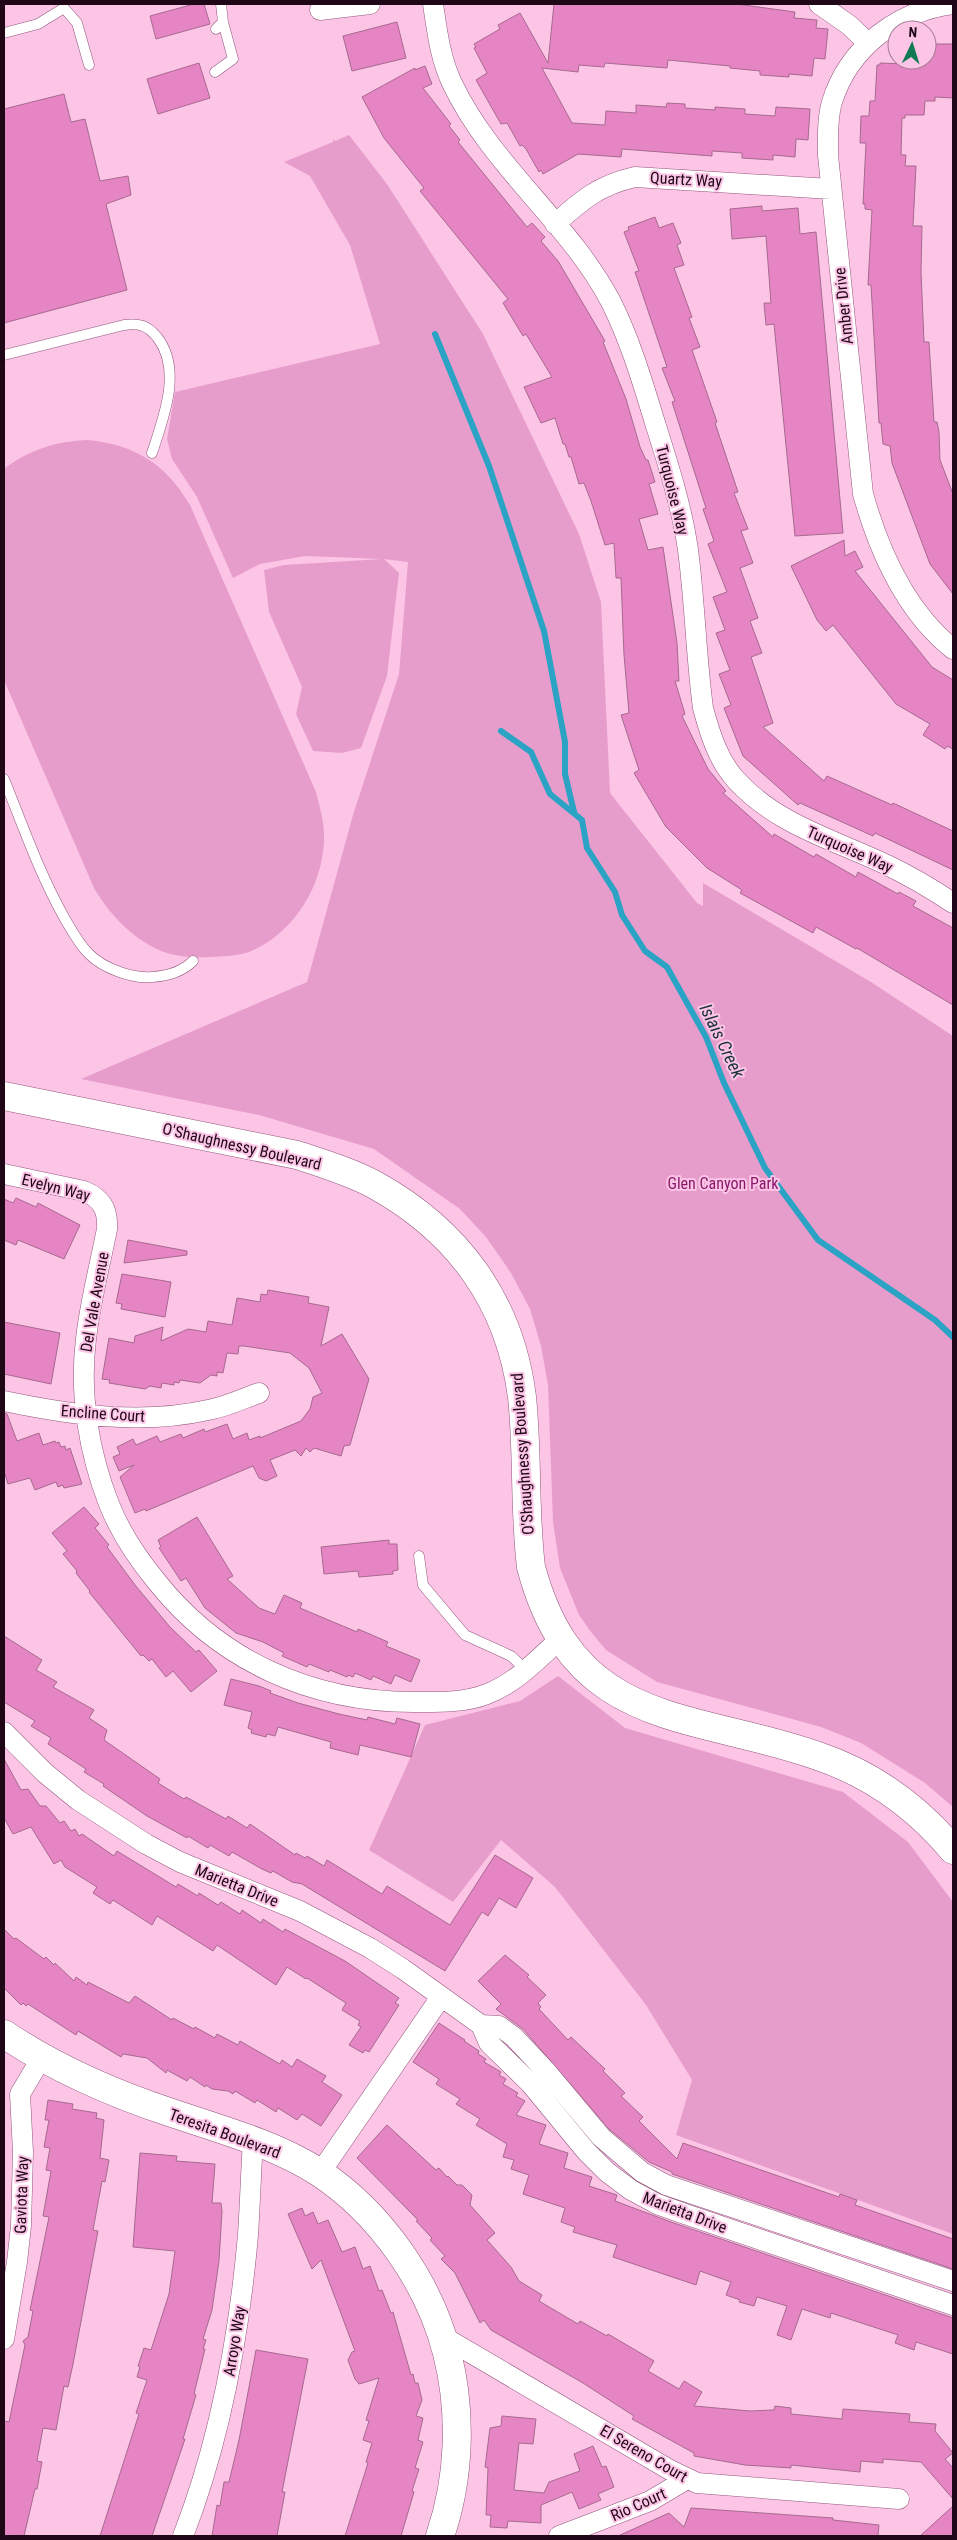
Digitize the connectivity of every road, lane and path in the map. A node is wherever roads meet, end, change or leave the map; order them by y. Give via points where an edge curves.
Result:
1 (221, 4) edge
2 (370, 4) edge
3 (433, 4) edge
4 (818, 4) edge
5 (953, 4) edge
6 (320, 10) dead end
7 (4, 33) edge
8 (868, 43) junction
9 (89, 65) dead end
10 (215, 72) dead end
11 (831, 190) junction
12 (555, 224) junction
13 (4, 356) edge
14 (152, 453) dead end
15 (953, 649) edge
16 (4, 779) edge
17 (953, 903) edge
18 (193, 961) dead end
19 (4, 1096) edge
20 (4, 1174) edge
21 (105, 1205) joint
22 (259, 1393) dead end
23 (4, 1401) edge
24 (87, 1414) junction
25 (419, 1556) dead end
26 (560, 1639) junction
27 (526, 1670) junction
28 (4, 1732) edge
29 (953, 1850) edge
30 (441, 1997) junction
31 (480, 2025) junction
32 (4, 2034) edge
33 (42, 2057) junction
34 (253, 2140) junction
35 (320, 2173) junction
36 (953, 2281) edge
37 (953, 2306) edge
38 (442, 2336) junction
39 (4, 2339) edge
40 (687, 2478) junction
41 (899, 2499) dead end
42 (183, 2536) edge
43 (440, 2536) edge
44 (559, 2536) edge

1 - 10 lane via 219,26 233,59
2 - 6 street
3 - 12 street, Turquoise Way via 442,54 463,104 493,150
4 - 8 street via 849,25
5 - 8 street, Amber Drive via 913,14 888,27
7 - 9 lane via 38,24 64,8 77,23
8 - 11 street, Amber Drive via 840,81 832,103 828,155
11 - 12 street, Quartz Way via 635,177 614,181 597,189
11 - 15 street, Amber Drive via 864,494 874,532 888,564 924,619
12 - 17 street, Turquoise Way via 610,300 640,374 682,516 703,708 720,756 735,779 752,796 786,820 887,865
13 - 14 lane via 124,325 138,323 150,328 167,356 170,375 166,408
16 - 18 lane via 52,895 89,955 114,969 141,978 184,970
19 - 26 main road, O'Shaughnessy Boulevard via 297,1155 338,1168 374,1185 408,1206 442,1234 483,1284 510,1339 522,1399 530,1567 542,1604
20 - 21 street, Evelyn Way via 84,1191
21 - 24 street, Del Vale Avenue via 108,1228 85,1341
22 - 24 street, Encline Court via 228,1405 184,1415 130,1418
23 - 24 street, Encline Court
24 - 27 street, Del Vale Avenue via 92,1446 109,1505 143,1566 191,1621 219,1644 249,1662 322,1691 393,1702 432,1702 485,1695
25 - 27 lane via 423,1585 465,1635 511,1656
26 - 27 street, Del Vale Avenue
26 - 29 main road, O'Shaughnessy Boulevard via 593,1675 634,1702 670,1717 820,1756 872,1781 912,1808
28 - 30 street, Marietta Drive via 78,1800 138,1839 180,1862 336,1929 370,1948
30 - 31 street, Marietta Drive
30 - 35 street
31 - 36 street, Marietta Drive via 500,2026 514,2037 601,2137 650,2176 692,2194
31 - 37 street, Marietta Drive via 489,2043 530,2084 586,2151 631,2190 685,2214
32 - 33 main road, Teresita Boulevard
33 - 34 main road, Teresita Boulevard via 131,2098
33 - 39 street, Gaviota Way via 20,2094 23,2152 21,2226
34 - 35 main road, Teresita Boulevard
34 - 42 street, Arroyo Way via 248,2234 234,2344 214,2440
35 - 38 main road, Teresita Boulevard via 381,2229 407,2263
38 - 40 street, El Sereno Court
38 - 43 main road, Teresita Boulevard via 455,2394 458,2427 451,2490
40 - 41 street, El Sereno Court via 712,2484
40 - 44 street, Rio Court via 650,2501

